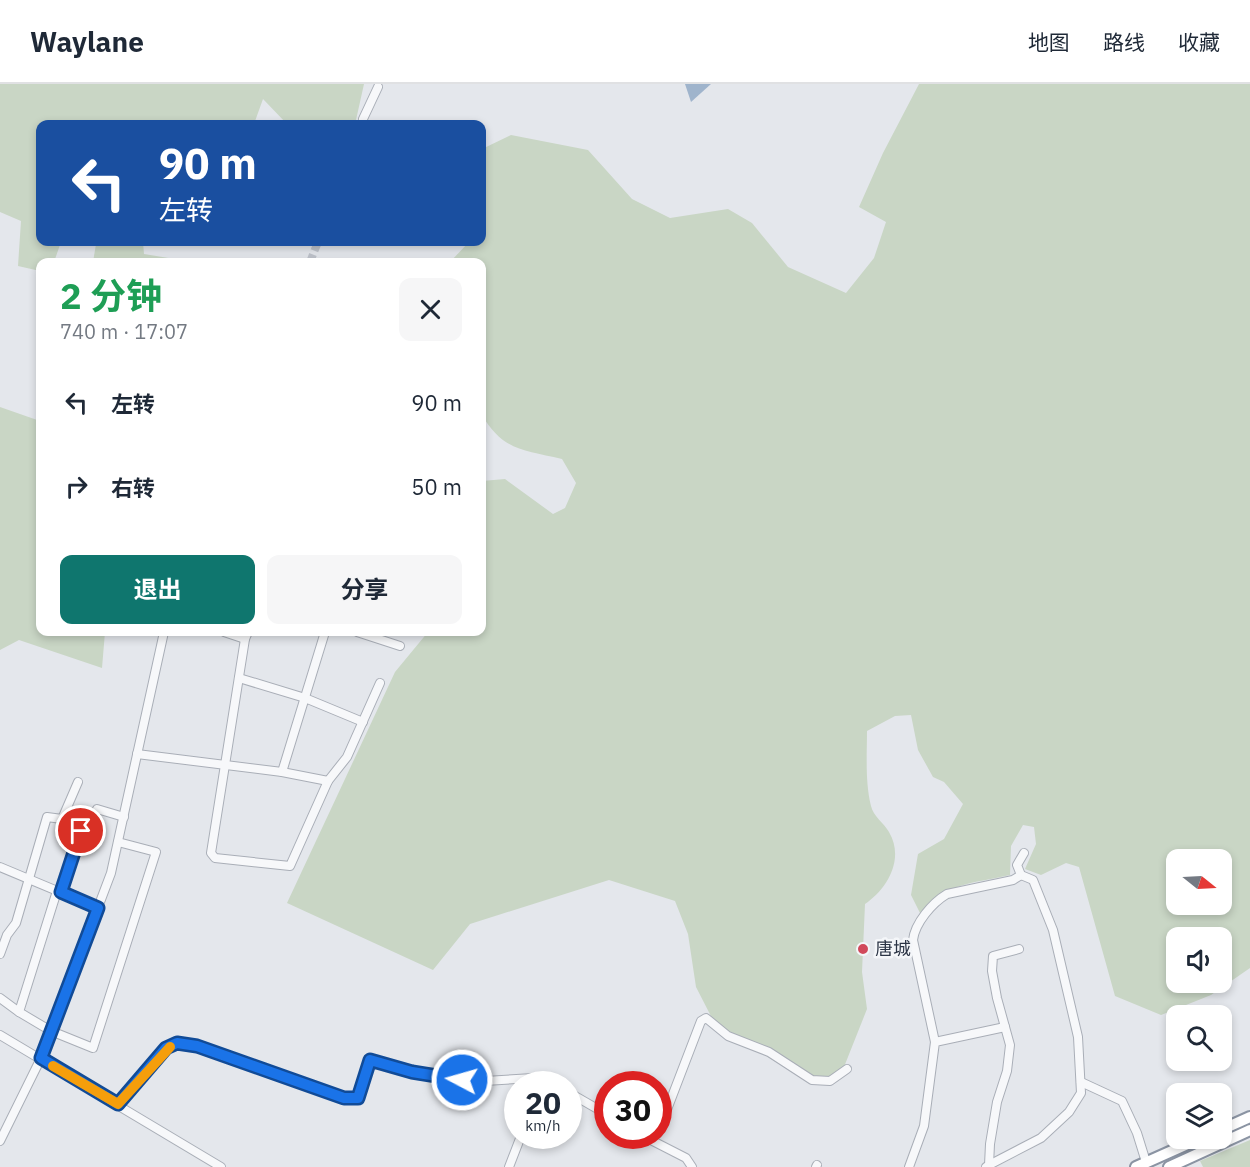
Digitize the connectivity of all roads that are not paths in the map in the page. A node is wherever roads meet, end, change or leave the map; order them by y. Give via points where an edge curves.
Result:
1 (378, 87) dead end
2 (363, 119) dead end
3 (163, 636) edge
4 (246, 636) edge
5 (324, 636) edge
6 (369, 636) edge
7 (400, 646) dead end
8 (239, 678) junction
9 (380, 683) dead end
10 (305, 698) junction
11 (363, 722) junction
12 (137, 754) junction
13 (225, 765) junction
14 (282, 772) junction
15 (328, 781) junction
16 (78, 782) dead end
17 (124, 817) junction
18 (118, 842) junction
19 (1024, 853) dead end
20 (0, 867) edge
21 (1021, 875) junction
22 (29, 879) junction
23 (59, 892) junction
24 (98, 908) junction
25 (1019, 949) dead end
26 (0, 954) edge
27 (0, 998) edge
28 (19, 1012) junction
29 (1005, 1027) junction
30 (51, 1031) junction
31 (0, 1035) edge
32 (935, 1042) junction
33 (41, 1058) junction
34 (847, 1069) dead end
35 (504, 1081) edge
36 (1081, 1082) junction
37 (672, 1097) edge
38 (118, 1104) junction
39 (1250, 1117) edge
40 (1232, 1125) edge
41 (1250, 1130) edge
42 (0, 1141) edge
43 (672, 1148) edge
44 (516, 1149) edge
45 (1177, 1149) edge
46 (1141, 1165) edge
47 (988, 1166) edge
48 (221, 1167) edge
49 (509, 1167) edge
50 (692, 1167) edge
51 (909, 1167) edge
52 (1169, 1167) edge

1 - 2 street
3 - 12 street
4 - 8 street
5 - 10 street
6 - 7 street
8 - 10 street
8 - 13 street
9 - 11 street
10 - 11 street
10 - 14 street
11 - 15 street via 347,757
12 - 13 street
12 - 17 street
13 - 14 street
13 - 15 street via 211,853 215,858 288,867
14 - 15 street
16 - 22 street via 62,819 47,817
17 - 18 street
17 - 23 street via 97,810 89,833 81,831
18 - 24 street
18 - 30 street via 156,852 93,1048
19 - 21 street via 1017,865
20 - 22 street
21 - 32 street via 947,894 915,929 913,940
21 - 36 street via 1033,880 1053,930 1078,1037
22 - 23 street
22 - 26 street via 16,923
23 - 24 street
23 - 28 street
24 - 30 street
25 - 29 street via 993,956 992,971
27 - 28 street
28 - 30 street
29 - 32 street
29 - 47 street via 1010,1045 1007,1071 997,1102
30 - 33 street
31 - 33 street
32 - 51 street via 924,1126
33 - 38 street
33 - 42 street
34 - 37 street via 830,1081 812,1080 769,1052 728,1036 706,1018 701,1021
35 - 38 street via 439,1078 370,1060 358,1098 344,1098 197,1046 177,1043 166,1048
36 - 46 street via 1122,1101 1137,1133
36 - 47 street via 1081,1093 1069,1112 1041,1138
38 - 48 street
39 - 40 highway
41 - 52 highway
43 - 50 street
44 - 49 street
45 - 46 highway

